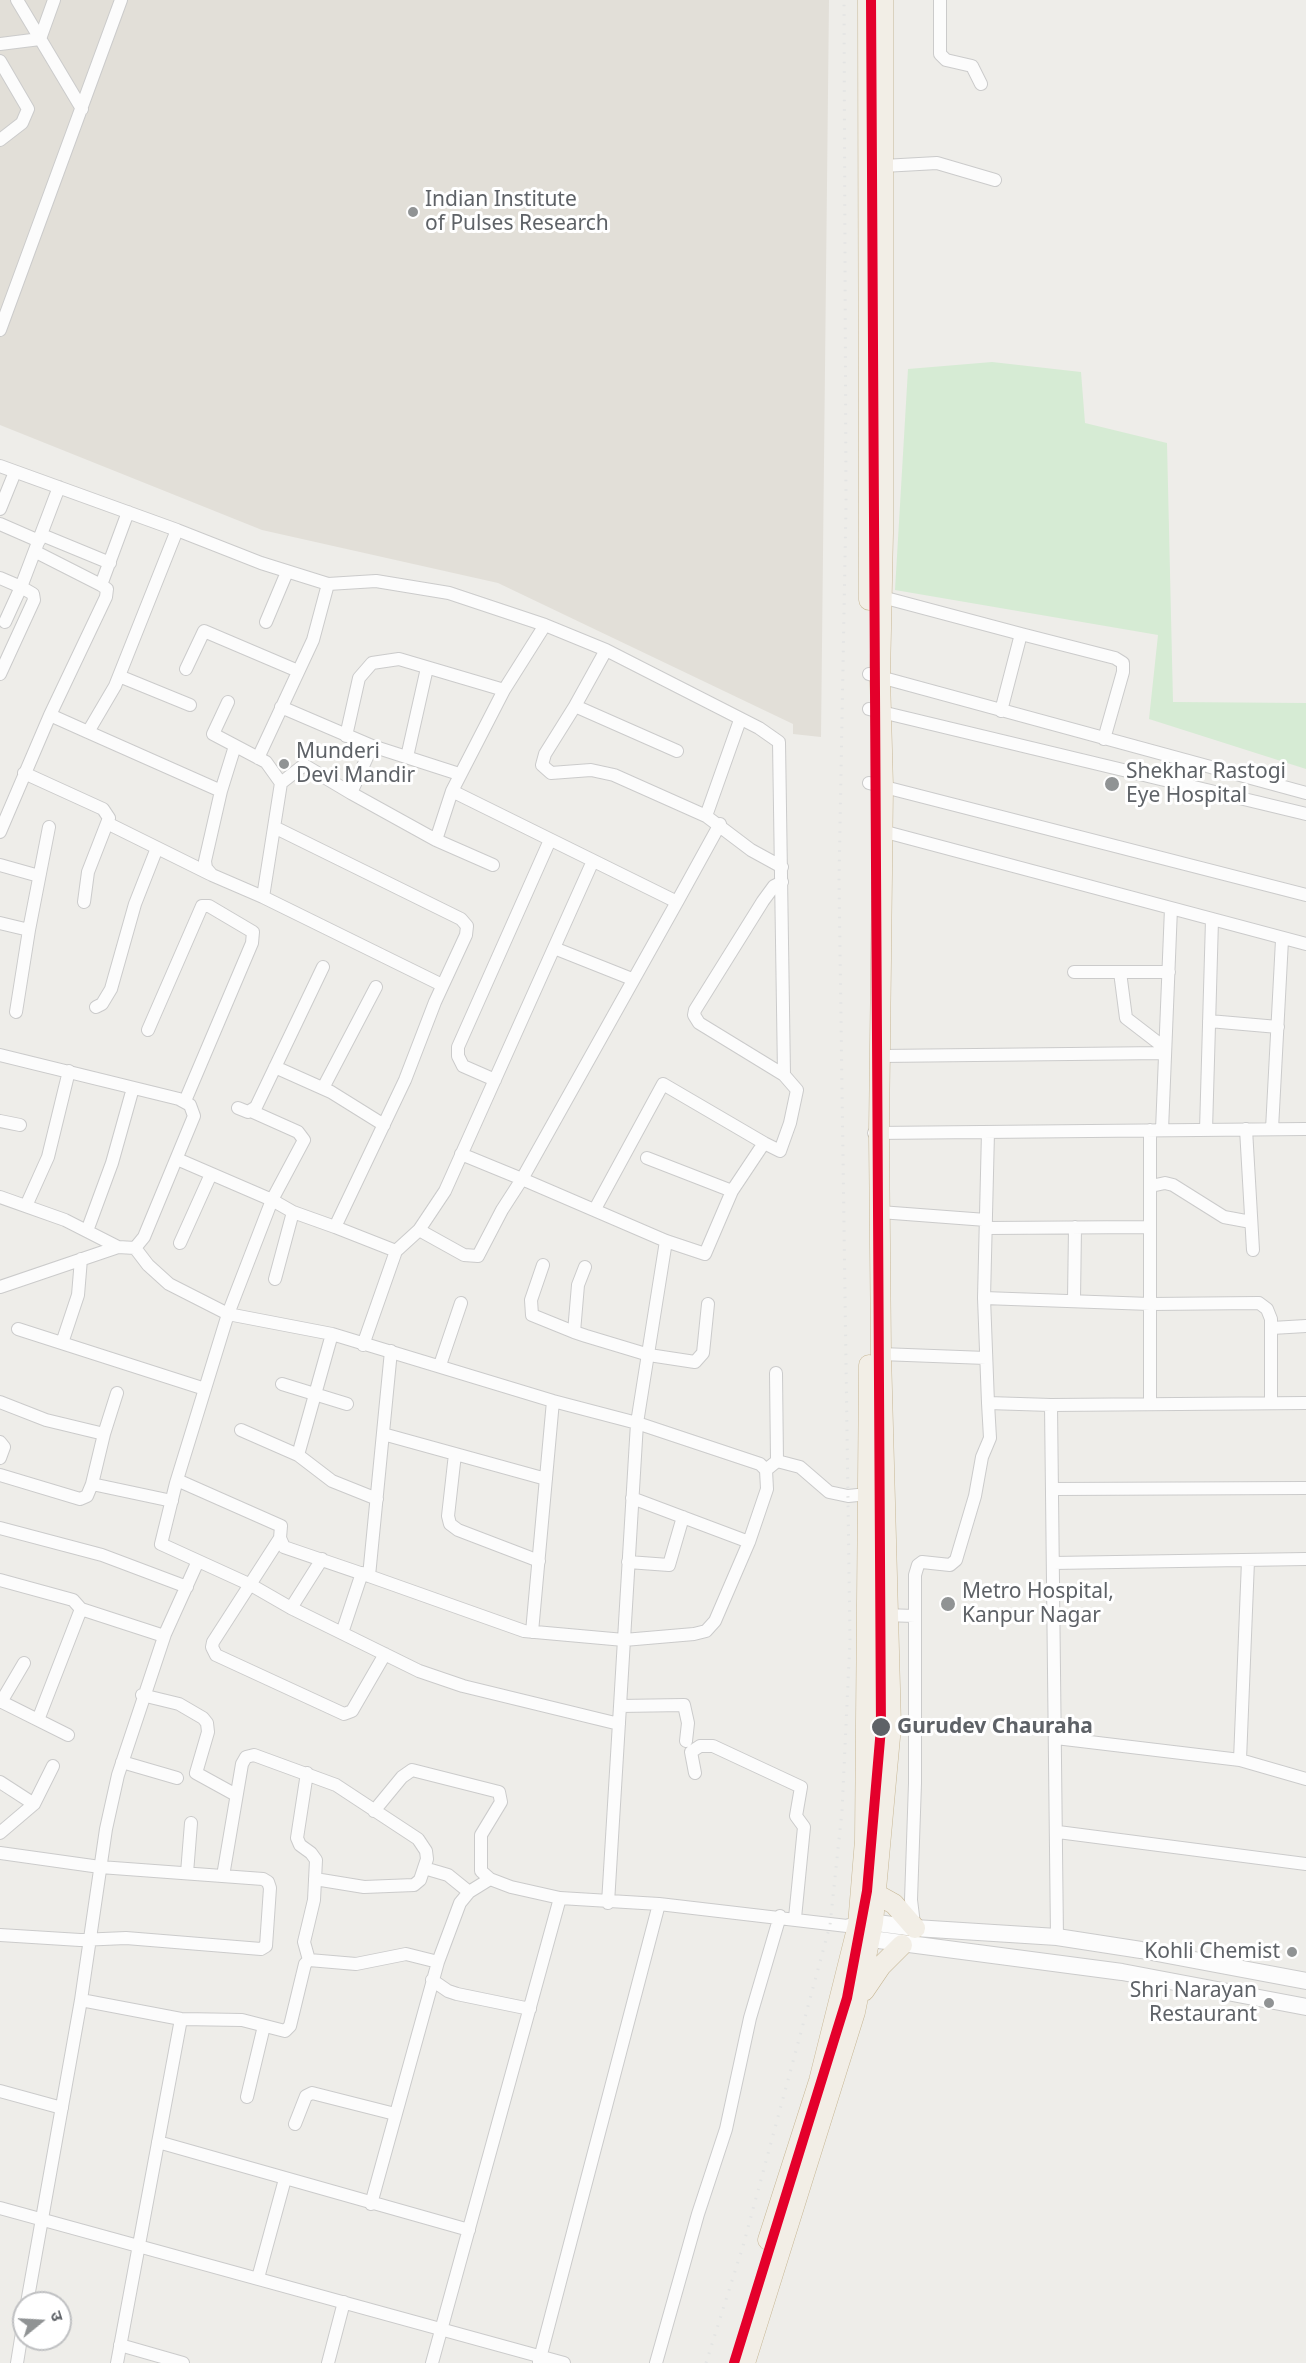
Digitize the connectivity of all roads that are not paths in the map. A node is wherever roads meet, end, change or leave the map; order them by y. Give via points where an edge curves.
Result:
1 (16, 0) edge
2 (54, 0) edge
3 (121, 0) edge
4 (868, 0) edge
5 (883, 0) edge
6 (940, 0) edge
7 (40, 39) junction
8 (0, 44) edge
9 (0, 61) edge
10 (981, 84) dead end
11 (82, 109) junction
12 (0, 140) edge
13 (883, 166) junction
14 (995, 180) dead end
15 (0, 330) edge
16 (876, 431) junction
17 (0, 466) edge
18 (15, 472) junction
19 (59, 487) junction
20 (0, 509) edge
21 (128, 512) junction
22 (0, 524) edge
23 (177, 530) junction
24 (39, 543) junction
25 (110, 563) junction
26 (287, 572) junction
27 (0, 578) edge
28 (328, 584) junction
29 (101, 585) junction
30 (21, 587) junction
31 (882, 597) junction
32 (5, 622) dead end
33 (266, 622) dead end
34 (545, 625) junction
35 (1021, 634) junction
36 (606, 650) junction
37 (427, 668) junction
38 (186, 669) dead end
39 (298, 671) junction
40 (0, 674) edge
41 (119, 676) junction
42 (875, 676) junction
43 (504, 690) junction
44 (228, 702) dead end
45 (190, 705) dead end
46 (281, 706) junction
47 (575, 706) junction
48 (875, 710) junction
49 (1001, 711) junction
50 (50, 715) junction
51 (740, 720) junction
52 (88, 732) junction
53 (346, 736) junction
54 (1104, 739) junction
55 (235, 746) junction
56 (372, 746) junction
57 (677, 752) dead end
58 (407, 757) junction
59 (258, 758) junction
60 (24, 773) junction
61 (459, 774) junction
62 (281, 783) junction
63 (876, 785) junction
64 (221, 791) junction
65 (452, 791) junction
66 (351, 793) junction
67 (1306, 793) edge
68 (1306, 814) edge
69 (706, 816) junction
70 (109, 824) junction
71 (720, 824) junction
72 (49, 827) dead end
73 (276, 828) junction
74 (882, 831) junction
75 (0, 832) edge
76 (436, 840) junction
77 (550, 840) junction
78 (157, 848) junction
79 (592, 863) junction
80 (0, 865) edge
81 (493, 865) dead end
82 (782, 867) junction
83 (212, 875) junction
84 (39, 876) junction
85 (782, 882) junction
86 (1306, 895) edge
87 (263, 897) junction
88 (84, 902) dead end
89 (677, 902) junction
90 (1172, 908) junction
91 (1212, 920) junction
92 (0, 923) edge
93 (29, 930) junction
94 (1282, 940) junction
95 (1306, 944) edge
96 (554, 948) junction
97 (323, 967) dead end
98 (1074, 972) dead end
99 (1120, 972) junction
100 (1169, 972) junction
101 (632, 979) junction
102 (442, 986) junction
103 (376, 987) dead end
104 (96, 1007) dead end
105 (16, 1012) dead end
106 (1209, 1021) junction
107 (1278, 1027) junction
108 (148, 1030) dead end
109 (1165, 1050) junction
110 (0, 1055) edge
111 (880, 1056) junction
112 (275, 1066) junction
113 (69, 1071) junction
114 (784, 1075) junction
115 (495, 1080) junction
116 (133, 1088) junction
117 (323, 1089) junction
118 (185, 1101) junction
119 (238, 1108) dead end
120 (251, 1111) junction
121 (0, 1120) edge
122 (20, 1125) dead end
123 (384, 1125) junction
124 (1246, 1129) junction
125 (1272, 1129) junction
126 (1306, 1129) edge
127 (1156, 1130) junction
128 (1206, 1130) junction
129 (988, 1132) junction
130 (875, 1133) junction
131 (765, 1143) junction
132 (461, 1154) junction
133 (177, 1158) junction
134 (647, 1158) dead end
135 (211, 1173) junction
136 (522, 1179) junction
137 (1150, 1186) junction
138 (732, 1191) junction
139 (0, 1197) edge
140 (272, 1200) junction
141 (26, 1206) junction
142 (595, 1209) junction
143 (293, 1212) junction
144 (880, 1212) junction
145 (1251, 1222) junction
146 (986, 1224) junction
147 (335, 1227) junction
148 (1075, 1227) junction
149 (1150, 1227) junction
150 (87, 1230) junction
151 (419, 1230) junction
152 (666, 1241) junction
153 (180, 1243) dead end
154 (118, 1247) junction
155 (135, 1248) junction
156 (1253, 1250) dead end
157 (396, 1251) junction
158 (81, 1259) junction
159 (543, 1265) dead end
160 (585, 1267) dead end
161 (275, 1279) dead end
162 (0, 1287) edge
163 (984, 1298) junction
164 (1074, 1300) junction
165 (461, 1303) dead end
166 (708, 1304) dead end
167 (1150, 1304) junction
168 (228, 1314) junction
169 (1306, 1326) edge
170 (1272, 1328) junction
171 (18, 1329) dead end
172 (574, 1332) junction
173 (332, 1335) junction
174 (62, 1343) junction
175 (363, 1345) junction
176 (391, 1351) junction
177 (648, 1354) junction
178 (881, 1354) junction
179 (986, 1358) junction
180 (440, 1365) junction
181 (776, 1373) dead end
182 (282, 1384) dead end
183 (205, 1389) junction
184 (117, 1393) dead end
185 (315, 1395) junction
186 (553, 1401) junction
187 (0, 1402) edge
188 (988, 1403) junction
189 (1271, 1403) junction
190 (1306, 1403) edge
191 (347, 1404) dead end
192 (1150, 1404) junction
193 (1051, 1405) junction
194 (637, 1423) junction
195 (241, 1430) dead end
196 (104, 1434) junction
197 (383, 1434) junction
198 (0, 1442) edge
199 (455, 1454) junction
200 (298, 1455) junction
201 (0, 1458) edge
202 (777, 1461) junction
203 (766, 1470) junction
204 (0, 1475) edge
205 (546, 1479) junction
206 (177, 1480) junction
207 (92, 1484) junction
208 (1306, 1488) edge
209 (1052, 1489) junction
210 (868, 1494) junction
211 (632, 1498) junction
212 (377, 1499) junction
213 (172, 1501) junction
214 (683, 1517) junction
215 (0, 1528) edge
216 (280, 1538) junction
217 (749, 1542) junction
218 (322, 1559) junction
219 (1306, 1559) edge
220 (198, 1561) junction
221 (539, 1561) junction
222 (1248, 1561) junction
223 (628, 1562) junction
224 (1053, 1563) junction
225 (365, 1574) junction
226 (0, 1580) edge
227 (251, 1585) junction
228 (187, 1587) junction
229 (291, 1608) junction
230 (81, 1609) junction
231 (867, 1615) junction
232 (888, 1615) junction
233 (915, 1616) junction
234 (532, 1632) junction
235 (342, 1633) junction
236 (164, 1636) junction
237 (624, 1640) junction
238 (385, 1654) junction
239 (24, 1663) dead end
240 (142, 1695) junction
241 (1, 1702) edge
242 (620, 1706) junction
243 (38, 1720) junction
244 (619, 1724) junction
245 (68, 1735) dead end
246 (1056, 1738) junction
247 (686, 1741) dead end
248 (1239, 1760) junction
249 (122, 1762) junction
250 (53, 1766) dead end
251 (307, 1773) junction
252 (694, 1773) dead end
253 (177, 1778) dead end
254 (1306, 1779) edge
255 (0, 1782) edge
256 (236, 1795) junction
257 (34, 1804) junction
258 (374, 1812) junction
259 (191, 1823) dead end
260 (1058, 1832) junction
261 (0, 1833) edge
262 (0, 1853) edge
263 (1306, 1864) edge
264 (100, 1867) junction
265 (424, 1868) junction
266 (187, 1873) junction
267 (223, 1876) junction
268 (315, 1879) junction
269 (490, 1879) junction
270 (469, 1893) junction
271 (876, 1893) junction
272 (560, 1898) junction
273 (608, 1903) junction
274 (659, 1904) junction
275 (780, 1916) junction
276 (795, 1918) junction
277 (915, 1928) junction
278 (861, 1929) junction
279 (0, 1935) edge
280 (1057, 1937) junction
281 (90, 1940) junction
282 (902, 1945) junction
283 (309, 1960) junction
284 (438, 1962) junction
285 (432, 1980) junction
286 (1306, 1981) edge
287 (81, 2000) junction
288 (1306, 2007) edge
289 (531, 2009) junction
290 (855, 2012) junction
291 (181, 2019) junction
292 (264, 2026) junction
293 (0, 2091) edge
294 (247, 2097) dead end
295 (62, 2108) junction
296 (395, 2114) junction
297 (295, 2124) dead end
298 (158, 2142) junction
299 (285, 2179) junction
300 (371, 2204) junction
301 (0, 2208) edge
302 (42, 2219) junction
303 (469, 2230) junction
304 (774, 2243) junction
305 (138, 2246) junction
306 (258, 2278) junction
307 (29, 2291) edge
308 (344, 2302) junction
309 (442, 2329) junction
310 (745, 2341) junction
311 (120, 2345) junction
312 (540, 2359) edge
313 (117, 2363) edge
314 (183, 2363) edge
315 (328, 2363) edge
316 (432, 2363) edge
317 (564, 2363) edge
318 (656, 2363) edge
319 (731, 2363) edge
320 (745, 2363) edge

1 - 7 street
2 - 7 street
3 - 11 street
4 - 16 highway
5 - 13 highway
6 - 10 street via 940,54 946,60 972,66
7 - 8 street
7 - 11 street
9 - 12 street via 28,109 22,123
11 - 15 street
13 - 14 street via 937,163
13 - 16 highway
16 - 31 highway
16 - 42 highway
17 - 18 street
18 - 19 street
18 - 20 street
19 - 21 street
19 - 24 street
21 - 23 street
21 - 25 street
22 - 24 street
23 - 26 street
23 - 41 street
24 - 25 street
24 - 29 street
24 - 30 street
25 - 29 street
26 - 28 street
26 - 33 street
27 - 30 street
28 - 34 street via 376,581 449,593
28 - 39 street via 313,640
29 - 50 street via 107,590 106,597
30 - 32 street
30 - 40 street via 33,594 34,600
31 - 35 street
31 - 42 highway
34 - 36 street
34 - 43 street
35 - 49 street
35 - 54 street via 1123,663
36 - 47 street
36 - 51 street
37 - 43 street
37 - 53 street via 385,660 364,669
37 - 58 street
38 - 39 street via 204,631
39 - 46 street
41 - 45 street
41 - 52 street
42 - 48 highway
42 - 49 street
43 - 61 street
44 - 55 street via 213,734
46 - 53 street
46 - 59 street
47 - 57 street
47 - 69 street via 545,754 543,769 551,773 600,770
48 - 63 highway
48 - 68 street
49 - 54 street
50 - 52 street
50 - 60 street
51 - 69 street
51 - 82 street via 779,742
52 - 64 street
53 - 56 street
54 - 67 street
55 - 59 street
55 - 64 street
56 - 58 street
56 - 66 street
58 - 61 street
59 - 62 street via 272,768
60 - 70 street via 103,810
60 - 75 street
61 - 65 street
62 - 66 street via 304,765
62 - 73 street
63 - 74 highway
63 - 86 street
63 - 130 highway
64 - 83 street via 205,861
65 - 76 street
65 - 77 street
66 - 76 street
69 - 71 street
70 - 78 street
70 - 88 street via 94,851
71 - 82 street via 751,850
71 - 89 street
72 - 84 street
73 - 87 street
73 - 102 street via 461,919 467,926 466,935
74 - 90 street
74 - 111 highway
76 - 81 street
77 - 79 street
77 - 115 street via 458,1047 463,1066
78 - 83 street
78 - 104 street via 135,904 111,989
79 - 89 street
79 - 96 street
80 - 84 street
82 - 85 street
83 - 87 street
84 - 93 street
85 - 114 street
85 - 114 street via 763,901 694,1015 699,1023
87 - 102 street
89 - 101 street
90 - 91 street
90 - 100 street
91 - 94 street
91 - 106 street
92 - 93 street
93 - 105 street
94 - 95 street
94 - 107 street
96 - 101 street
96 - 115 street
97 - 112 street
98 - 99 street
99 - 100 street
99 - 109 street via 1126,1018
100 - 109 street
101 - 136 street
102 - 123 street
103 - 117 street
106 - 107 street
106 - 128 street
107 - 125 street
108 - 118 street via 202,906 209,906 253,932 252,943
109 - 111 street
109 - 127 street
110 - 113 street
111 - 130 highway
112 - 117 street
112 - 120 street
113 - 116 street
113 - 141 street via 48,1157
114 - 131 street via 797,1090 790,1123 780,1151
115 - 132 street
116 - 118 street
116 - 150 street via 112,1163
117 - 123 street
118 - 133 street via 194,1116
119 - 120 street
120 - 140 street via 304,1137
121 - 122 street
123 - 147 street
124 - 125 street
124 - 128 street
124 - 145 street
125 - 126 street
127 - 128 street
127 - 129 street
127 - 137 street
129 - 130 street
129 - 146 street
130 - 144 highway
130 - 210 highway
131 - 138 street
131 - 142 street via 663,1084
132 - 136 street
132 - 151 street via 445,1191
133 - 135 street
133 - 155 street via 144,1237
134 - 138 street
135 - 140 street
135 - 153 street
136 - 142 street
136 - 151 street via 478,1256 464,1255
137 - 145 street via 1173,1185 1224,1217
137 - 149 street
138 - 152 street via 705,1254
139 - 141 street
140 - 143 street
140 - 168 street
141 - 150 street
142 - 152 street
143 - 147 street
143 - 161 street
144 - 146 street
144 - 178 highway
145 - 156 street
146 - 148 street
146 - 163 street
147 - 157 street
148 - 149 street
148 - 164 street
149 - 167 street
150 - 154 street
151 - 157 street
152 - 177 street
154 - 155 street
154 - 158 street
155 - 168 street via 169,1284
157 - 175 street
158 - 162 street
158 - 174 street via 78,1295
159 - 172 street via 531,1300 532,1315
160 - 172 street via 578,1285
163 - 164 street
163 - 179 street
164 - 167 street
165 - 180 street
166 - 177 street via 704,1353 699,1360 689,1363
167 - 170 street via 1259,1303 1267,1309
167 - 192 street
168 - 173 street
168 - 183 street
169 - 170 street
170 - 189 street
171 - 174 street
172 - 177 street
173 - 175 street
173 - 185 street
174 - 183 street
175 - 176 street
176 - 180 street
176 - 197 street
177 - 194 street
178 - 179 street
178 - 232 highway
179 - 188 street
180 - 186 street
181 - 202 street
182 - 185 street
183 - 206 street
184 - 196 street
185 - 191 street
185 - 200 street
186 - 194 street
186 - 205 street
187 - 196 street via 46,1420
188 - 193 street
188 - 233 street via 990,1438 956,1560 950,1565 918,1565
189 - 190 street
189 - 192 street
192 - 193 street
193 - 209 street
194 - 203 street via 760,1464
194 - 211 street
195 - 200 street
196 - 207 street
197 - 199 street
197 - 212 street
198 - 201 street via 4,1447
199 - 205 street
199 - 221 street via 450,1524
200 - 212 street via 332,1481
202 - 203 street
202 - 210 street via 800,1467 829,1492 848,1496
203 - 217 street via 767,1489
204 - 207 street via 80,1499 87,1496
205 - 221 street
206 - 213 street
206 - 216 street via 278,1524 283,1529
207 - 213 street
208 - 209 street
209 - 224 street
210 - 231 highway
211 - 214 street
211 - 223 street
212 - 225 street
213 - 220 street via 161,1544
214 - 217 street
214 - 223 street via 669,1565
215 - 228 street via 102,1555
216 - 218 street via 284,1547
216 - 227 street
217 - 237 street via 715,1621 706,1631
218 - 225 street
218 - 229 street
219 - 222 street
220 - 227 street
220 - 228 street
221 - 234 street
222 - 224 street
222 - 248 street
223 - 237 street
224 - 246 street
225 - 234 street
225 - 235 street
226 - 230 street via 73,1600
227 - 229 street
227 - 238 street via 213,1642 213,1650 220,1657 347,1714
228 - 236 street
229 - 235 street
230 - 236 street
230 - 243 street
231 - 232 street
231 - 278 highway
232 - 233 street
232 - 271 highway via 891,1726
233 - 277 street via 911,1900
234 - 237 street
235 - 238 street
236 - 240 street
237 - 242 street
238 - 244 street via 440,1679
239 - 241 street
240 - 249 street
240 - 256 street via 179,1704 203,1718 208,1732 196,1773
241 - 243 street
242 - 244 street
242 - 247 street via 684,1705
243 - 245 street
244 - 273 street
246 - 248 street
246 - 260 street
248 - 254 street
249 - 253 street
249 - 264 street
250 - 257 street
251 - 256 street via 250,1755 242,1764
251 - 258 street via 336,1785
251 - 268 street via 297,1838 314,1856
252 - 276 street via 691,1752 700,1746 713,1746 801,1787 796,1816 804,1827
255 - 257 street
256 - 267 street
257 - 261 street
258 - 265 street via 418,1839 426,1851
258 - 269 street via 412,1770 498,1792 501,1802 480,1842 481,1871
259 - 266 street
260 - 263 street
260 - 280 street
262 - 264 street
264 - 266 street
264 - 281 street
265 - 268 street via 414,1886 364,1887
265 - 270 street via 448,1875
266 - 267 street
267 - 281 street via 263,1879 270,1884 263,1948 126,1938
268 - 283 street via 304,1942
269 - 270 street
269 - 272 street
270 - 284 street via 460,1903
271 - 277 highway via 894,1904
271 - 278 highway
272 - 273 street
272 - 289 street
273 - 274 street
274 - 275 street
274 - 312 street
275 - 276 street
275 - 318 street via 750,2018 726,2129
276 - 278 street
277 - 278 main road
277 - 280 main road
278 - 282 main road
278 - 290 highway
278 - 304 highway
279 - 281 street
280 - 286 main road
281 - 287 street
282 - 288 main road via 1122,1972
282 - 290 highway via 874,1975
283 - 284 street via 356,1964 406,1954
283 - 292 street via 289,2029
284 - 285 street
285 - 289 street via 447,1991
285 - 296 street
287 - 291 street
287 - 295 street
289 - 303 street
290 - 304 highway
291 - 292 street via 228,2019
291 - 298 street
292 - 294 street
293 - 295 street
295 - 302 street
296 - 297 street via 312,2092 306,2096
296 - 300 street
298 - 299 street
298 - 305 street
299 - 300 street
299 - 306 street
300 - 303 street
301 - 302 street
302 - 305 street
302 - 307 street
303 - 309 street
304 - 310 highway
305 - 306 street
305 - 311 street
306 - 308 street
308 - 309 street
308 - 315 street
309 - 312 street
309 - 316 street
310 - 319 highway
310 - 320 highway
311 - 313 street
311 - 314 street
312 - 317 street

